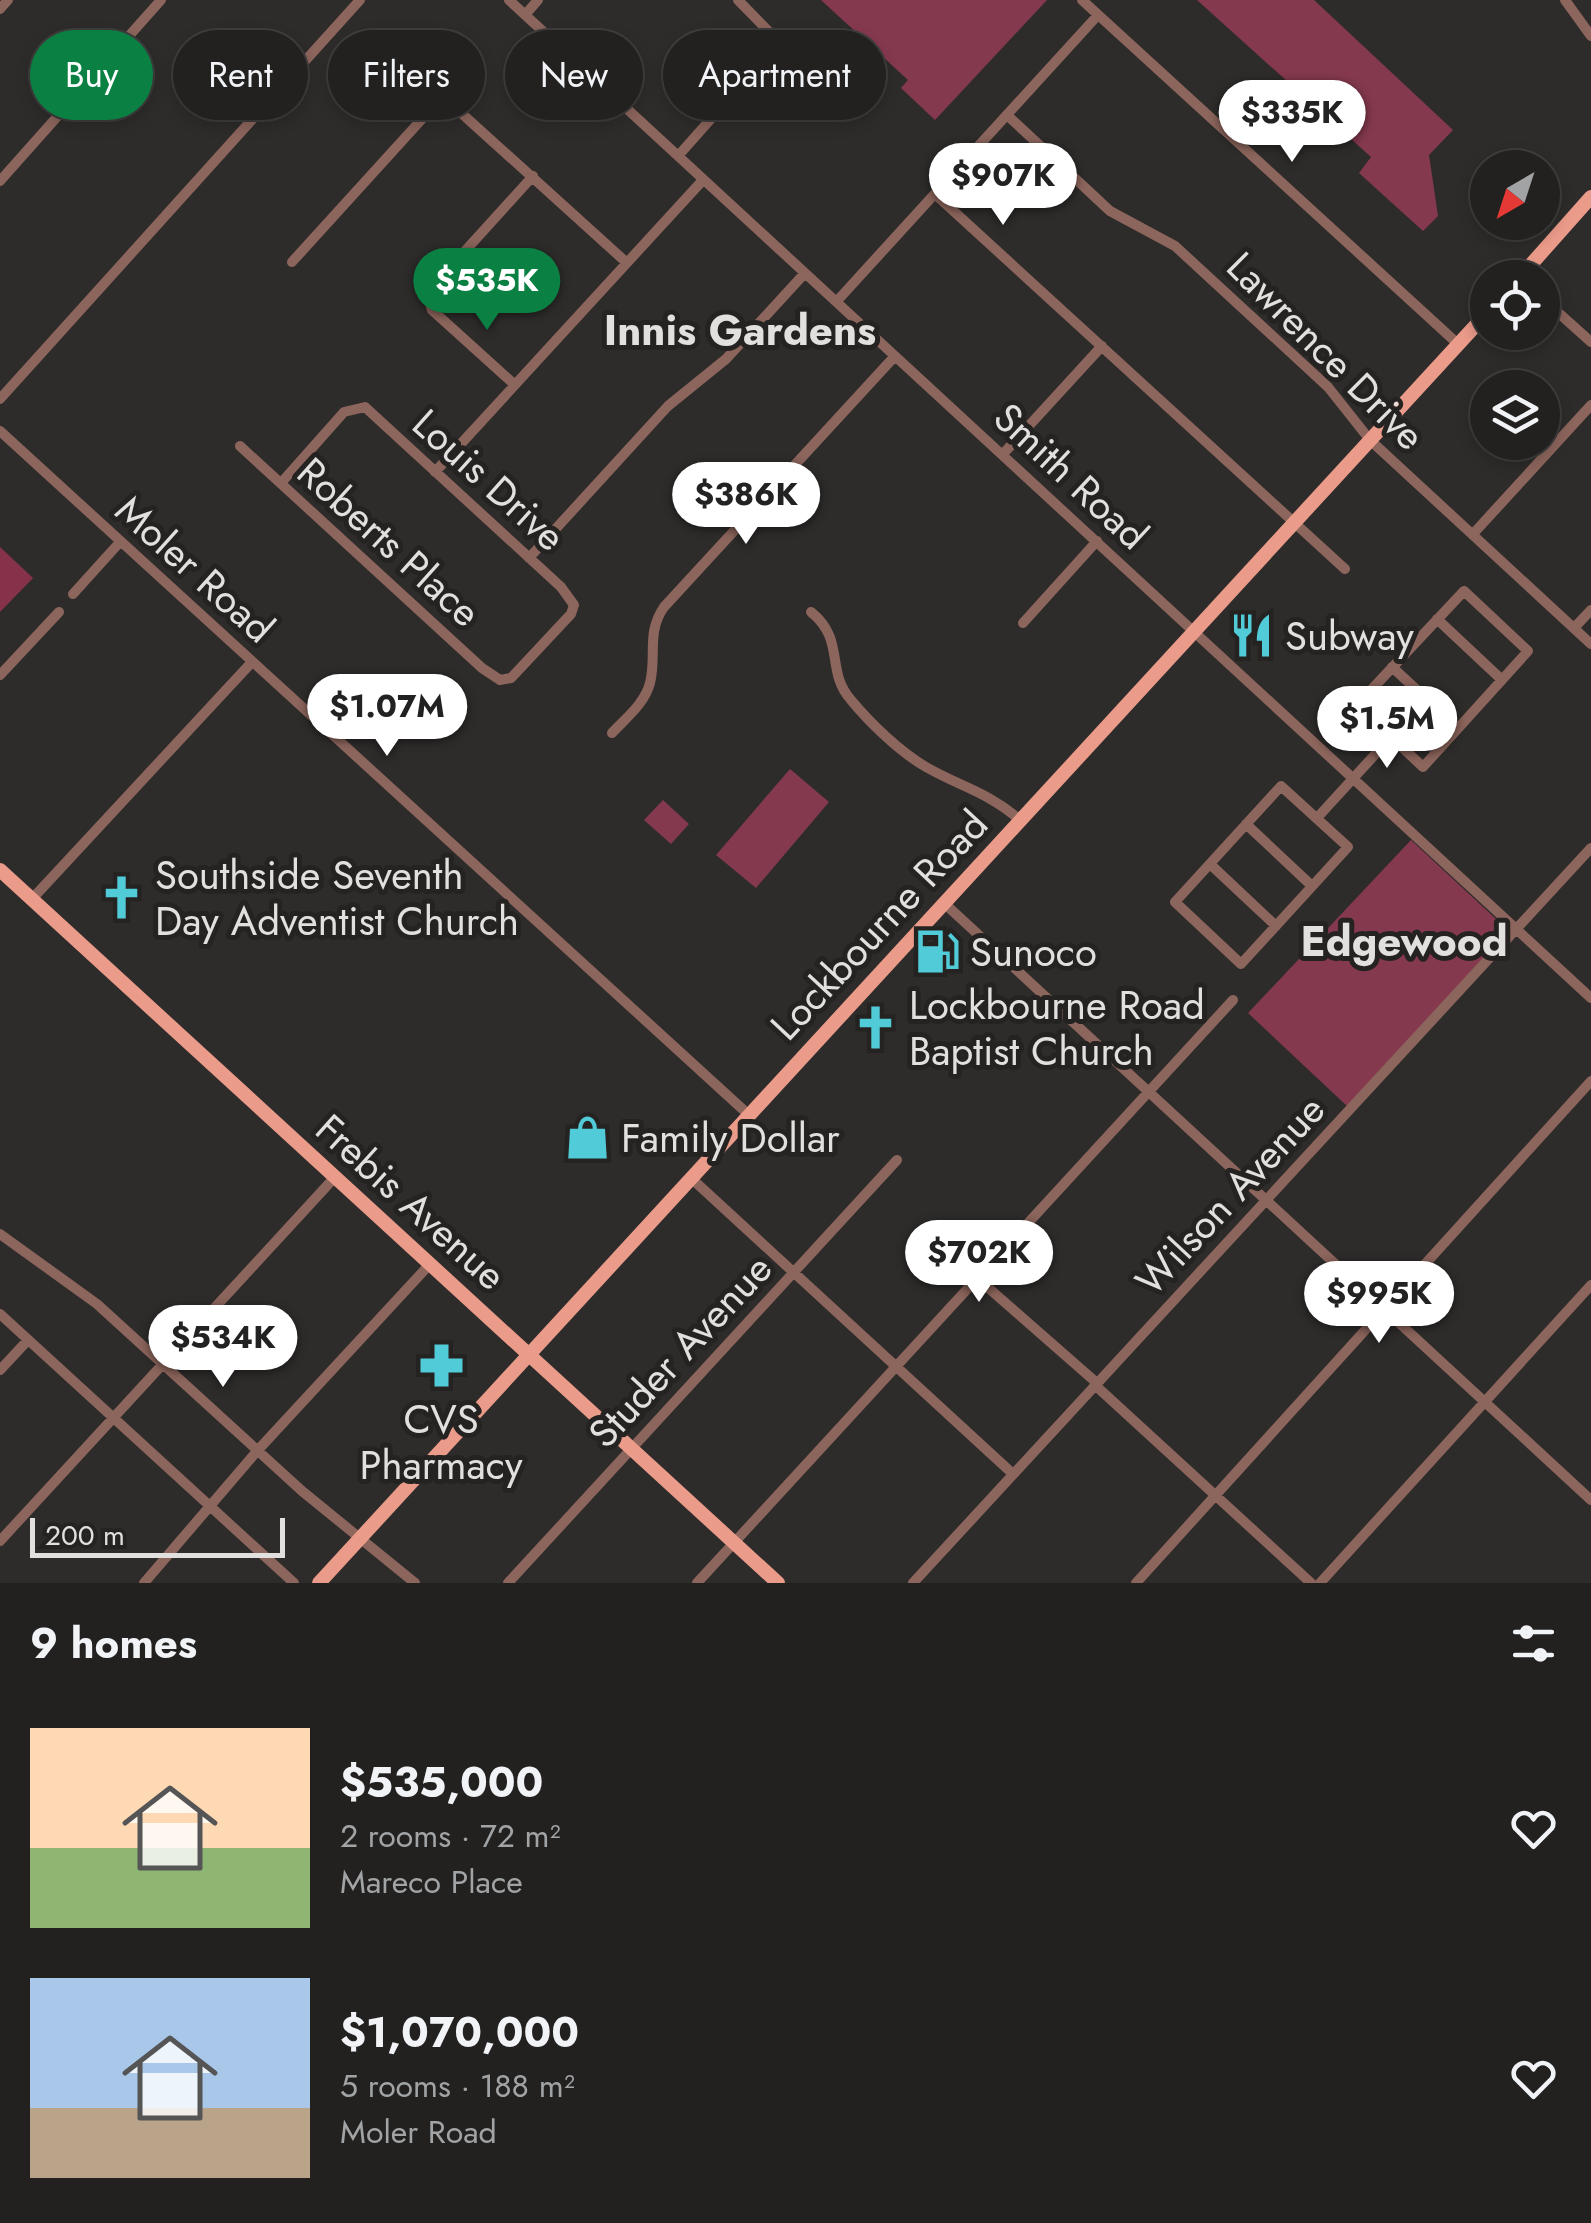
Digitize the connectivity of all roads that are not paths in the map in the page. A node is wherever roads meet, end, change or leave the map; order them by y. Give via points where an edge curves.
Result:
1 (8, 0) edge
2 (161, 0) edge
3 (360, 0) edge
4 (508, 0) edge
5 (538, 0) edge
6 (738, 0) edge
7 (1082, 0) edge
8 (1565, 0) edge
9 (0, 8) edge
10 (525, 15) junction
11 (1098, 15) junction
12 (1591, 36) edge
13 (1007, 116) junction
14 (678, 156) junction
15 (533, 176) junction
16 (703, 180) junction
17 (0, 182) edge
18 (936, 195) junction
19 (1591, 198) edge
20 (1535, 260) edge
21 (292, 262) dead end
22 (627, 263) junction
23 (805, 272) junction
24 (836, 302) junction
25 (1560, 314) edge
26 (1470, 331) edge
27 (1591, 342) edge
28 (1458, 344) junction
29 (1102, 346) junction
30 (896, 356) junction
31 (514, 385) junction
32 (0, 399) edge
33 (1591, 405) edge
34 (0, 431) edge
35 (1370, 440) junction
36 (240, 446) dead end
37 (1003, 454) junction
38 (435, 472) junction
39 (281, 484) junction
40 (1294, 522) junction
41 (1473, 534) junction
42 (1097, 541) junction
43 (120, 542) junction
44 (529, 558) junction
45 (1345, 570) dead end
46 (74, 594) dead end
47 (574, 605) joint
48 (1591, 610) edge
49 (59, 612) dead end
50 (811, 612) dead end
51 (1437, 619) junction
52 (1023, 623) dead end
53 (1574, 628) junction
54 (1195, 630) junction
55 (1591, 644) edge
56 (252, 662) junction
57 (1392, 667) junction
58 (0, 675) edge
59 (1502, 680) junction
60 (1458, 728) junction
61 (612, 733) dead end
62 (1391, 737) junction
63 (1353, 778) junction
64 (1317, 818) junction
65 (1020, 820) junction
66 (1246, 824) junction
67 (1591, 848) edge
68 (1210, 864) junction
69 (0, 870) edge
70 (1312, 886) junction
71 (32, 898) junction
72 (944, 904) junction
73 (1276, 926) junction
74 (1516, 928) junction
75 (1591, 998) edge
76 (1234, 1000) dead end
77 (1591, 1081) edge
78 (1148, 1092) junction
79 (748, 1115) junction
80 (897, 1160) dead end
81 (335, 1178) junction
82 (691, 1178) junction
83 (1266, 1201) junction
84 (0, 1234) edge
85 (430, 1264) junction
86 (793, 1272) junction
87 (977, 1278) junction
88 (1591, 1284) edge
89 (1385, 1310) junction
90 (0, 1314) edge
91 (28, 1340) junction
92 (528, 1354) junction
93 (164, 1364) junction
94 (896, 1366) junction
95 (0, 1370) edge
96 (1097, 1385) junction
97 (1484, 1402) junction
98 (113, 1419) junction
99 (632, 1448) junction
100 (258, 1450) junction
101 (1012, 1474) junction
102 (1216, 1494) junction
103 (1591, 1500) edge
104 (212, 1508) junction
105 (362, 1536) junction
106 (0, 1541) edge
107 (734, 1542) junction
108 (144, 1583) edge
109 (294, 1583) edge
110 (319, 1583) edge
111 (415, 1583) edge
112 (508, 1583) edge
113 (696, 1583) edge
114 (778, 1583) edge
115 (913, 1583) edge
116 (1136, 1583) edge
117 (1310, 1583) edge
118 (1320, 1583) edge

1 - 9 street
2 - 17 street
3 - 32 street
4 - 10 street, Smith Road
5 - 10 street
6 - 14 street via 779,42
7 - 11 street
8 - 12 street
10 - 14 street, Smith Road
11 - 13 street
11 - 28 street
13 - 18 street
13 - 35 street, Lawrence Drive via 1110,211 1175,246 1328,387
14 - 16 street, Smith Road
15 - 21 street via 457,106 440,103
15 - 22 street
15 - 31 street via 427,299
16 - 22 street
16 - 23 street, Smith Road
18 - 24 street
18 - 29 street
19 - 20 main road
22 - 31 street
23 - 24 street, Smith Road
23 - 44 street via 726,359 668,406
24 - 30 street, Smith Road
25 - 27 street
26 - 28 main road, Lockbourne Road
28 - 35 main road, Lockbourne Road
29 - 37 street
29 - 40 street
30 - 37 street, Smith Road
30 - 61 street via 664,607 652,631 650,683
31 - 38 street
33 - 41 street
34 - 43 street, Moler Road
35 - 40 main road, Lockbourne Road
35 - 41 street, Lawrence Drive
36 - 39 street, Roberts Place
37 - 42 street, Smith Road
38 - 39 street, Louis Drive via 357,406 344,412
38 - 44 street, Louis Drive
39 - 47 street, Roberts Place via 500,680 519,672
40 - 45 street
40 - 54 main road, Lockbourne Road
41 - 53 street, Lawrence Drive
42 - 52 street
42 - 54 street, Smith Road
43 - 46 street
43 - 56 street, Moler Road
44 - 47 street, Louis Drive
48 - 53 street
49 - 58 street
50 - 65 street via 831,634 838,682 852,702 916,761 974,787
51 - 57 street
51 - 59 street
51 - 59 street via 1464,591 1528,651
53 - 55 street, Lawrence Drive
54 - 63 street, Smith Road
54 - 65 main road, Lockbourne Road
56 - 71 street
56 - 79 street, Moler Road
57 - 60 street
57 - 62 street via 1357,705
59 - 60 street
60 - 62 street via 1423,767
62 - 63 street
63 - 64 street
63 - 74 street, Smith Road
64 - 66 street via 1281,786
64 - 70 street via 1348,847
65 - 72 main road, Lockbourne Road
66 - 68 street
66 - 70 street
67 - 74 street, Wilson Avenue
68 - 73 street
68 - 73 street via 1175,902 1240,964
69 - 71 main road, Frebis Avenue
70 - 73 street
71 - 81 main road, Frebis Avenue
72 - 78 street
72 - 79 main road, Lockbourne Road
74 - 75 street, Smith Road
74 - 83 street, Wilson Avenue
76 - 78 street
77 - 89 street
78 - 83 street
78 - 87 street
79 - 82 main road, Lockbourne Road
80 - 86 street, Studer Avenue
81 - 85 main road, Frebis Avenue
81 - 93 street
82 - 86 street
82 - 92 main road, Lockbourne Road
83 - 89 street
83 - 96 street, Wilson Avenue
84 - 93 street via 72,1284
85 - 92 main road, Frebis Avenue
85 - 100 street
86 - 94 street
86 - 99 street, Studer Avenue
87 - 94 street
87 - 96 street
88 - 97 street
89 - 97 street
89 - 102 street
90 - 91 street
91 - 95 street
91 - 98 street
92 - 99 main road, Frebis Avenue
92 - 105 main road, Lockbourne Road
93 - 98 street
93 - 100 street
94 - 101 street
94 - 107 street
96 - 101 street, Wilson Avenue
96 - 102 street
97 - 103 street
97 - 118 street
98 - 104 street
98 - 106 street
99 - 107 main road, Frebis Avenue
99 - 112 street, Studer Avenue
100 - 104 street
100 - 105 street
101 - 115 street, Wilson Avenue
102 - 116 street
102 - 117 street
104 - 108 street
104 - 109 street
105 - 110 main road, Lockbourne Road
105 - 111 street
107 - 113 street
107 - 114 main road, Frebis Avenue

